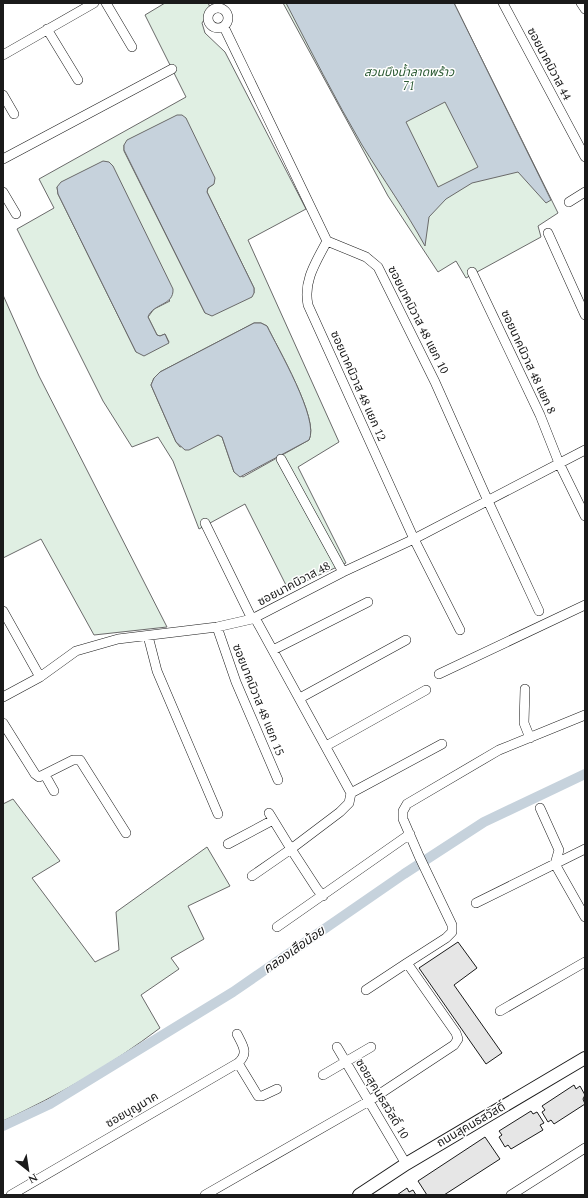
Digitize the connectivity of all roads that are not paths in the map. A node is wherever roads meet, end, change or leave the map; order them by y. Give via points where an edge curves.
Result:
1 (94, 3) edge
2 (106, 3) edge
3 (503, 3) edge
4 (581, 3) edge
5 (585, 9) edge
6 (224, 27) dead end
7 (47, 29) junction
8 (132, 47) dead end
9 (3, 55) edge
10 (172, 69) dead end
11 (78, 80) dead end
12 (3, 95) edge
13 (14, 114) dead end
14 (585, 157) edge
15 (3, 159) edge
16 (3, 192) edge
17 (585, 192) edge
18 (569, 202) dead end
19 (16, 214) dead end
20 (548, 233) dead end
21 (327, 241) junction
22 (472, 272) dead end
23 (585, 315) edge
24 (585, 450) edge
25 (281, 459) dead end
26 (559, 463) junction
27 (488, 501) junction
28 (585, 516) edge
29 (205, 523) dead end
30 (414, 539) junction
31 (343, 572) junction
32 (368, 602) dead end
33 (585, 605) edge
34 (3, 610) edge
35 (539, 611) dead end
36 (253, 619) junction
37 (5, 620) edge
38 (217, 627) junction
39 (460, 630) dead end
40 (148, 636) junction
41 (406, 640) dead end
42 (273, 650) junction
43 (439, 674) dead end
44 (40, 676) junction
45 (525, 689) dead end
46 (426, 690) dead end
47 (3, 697) edge
48 (300, 698) junction
49 (585, 715) edge
50 (3, 723) edge
51 (530, 738) junction
52 (442, 744) dead end
53 (326, 746) junction
54 (45, 775) junction
55 (278, 780) dead end
56 (54, 791) dead end
57 (350, 792) junction
58 (540, 808) dead end
59 (218, 814) dead end
60 (126, 833) dead end
61 (410, 834) junction
62 (228, 844) dead end
63 (291, 849) junction
64 (585, 849) edge
65 (555, 864) junction
66 (252, 876) dead end
67 (323, 896) junction
68 (476, 903) dead end
69 (585, 917) edge
70 (277, 927) dead end
71 (585, 962) edge
72 (407, 963) junction
73 (366, 990) dead end
74 (500, 1011) dead end
75 (237, 1034) dead end
76 (337, 1047) dead end
77 (371, 1048) dead end
78 (585, 1058) edge
79 (346, 1062) junction
80 (238, 1063) junction
81 (324, 1075) dead end
82 (277, 1089) dead end
83 (369, 1101) junction
84 (585, 1148) edge
85 (406, 1164) junction
86 (11, 1195) edge
87 (205, 1195) edge
88 (359, 1195) edge
89 (511, 1195) edge

1 - 7 street
2 - 8 street
3 - 14 street, ซอยนาคนิวาส 44
4 - 5 street
6 - 21 street
7 - 9 street
7 - 11 street
10 - 15 street
12 - 13 street
16 - 19 street
17 - 18 street
20 - 23 street
21 - 27 street, ซอยนาคนิวาส 48 แยก 10 via 366,257 378,267 435,382
21 - 30 street, ซอยนาคนิวาส 48 แยก 12 via 307,282 308,305
22 - 26 street, ซอยนาคนิวาส 48 แยก 8 via 540,414
24 - 26 street, ซอยนาคนิวาส 48
25 - 31 street
26 - 27 street, ซอยนาคนิวาส 48
26 - 28 street, ซอยนาคนิวาส 48 แยก 8
27 - 30 street, ซอยนาคนิวาส 48
27 - 35 street, ซอยนาคนิวาส 48 แยก 10
29 - 36 street
30 - 31 street, ซอยนาคนิวาส 48
30 - 39 street, ซอยนาคนิวาส 48 แยก 12
31 - 36 street, ซอยนาคนิวาส 48
32 - 42 street
33 - 43 street
34 - 37 street
36 - 38 street, ซอยนาคนิวาส 48
36 - 42 street
37 - 44 street
38 - 40 street, ซอยนาคนิวาส 48
38 - 55 street, ซอยนาคนิวาส 48 แยก 15 via 236,682
40 - 44 street, ซอยนาคนิวาส 48 via 118,639 76,651
40 - 59 street via 157,671
41 - 48 street
42 - 48 street
44 - 47 street, ซอยนาคนิวาส 48
45 - 51 street via 524,723
46 - 53 street
48 - 53 street
49 - 51 street
50 - 54 street via 35,774
51 - 61 street via 499,750 408,804 403,811 403,819
52 - 57 street
53 - 57 street
54 - 56 street
54 - 60 street via 73,760 80,760
57 - 63 street via 349,803 340,812
58 - 65 street via 559,850
61 - 67 street
61 - 72 street via 452,925 452,932
62 - 63 street via 271,817
63 - 66 street
63 - 67 street
64 - 65 street
65 - 68 street
65 - 69 street
67 - 70 street
71 - 74 street
72 - 73 street
72 - 83 street via 458,1039 454,1045
75 - 80 street via 245,1050 244,1057
76 - 79 street, ซอยสุคนธสวัสดิ์ 10
77 - 79 street
78 - 85 main road, ถนนสุคนธสวัสดิ์
79 - 81 street
79 - 83 street, ซอยสุคนธสวัสดิ์ 10
80 - 82 street via 258,1096
80 - 86 street, ซอยบุญนาค
83 - 85 street, ซอยสุคนธสวัสดิ์ 10
83 - 87 street
84 - 89 street
85 - 88 main road, ถนนสุคนธสวัสดิ์

